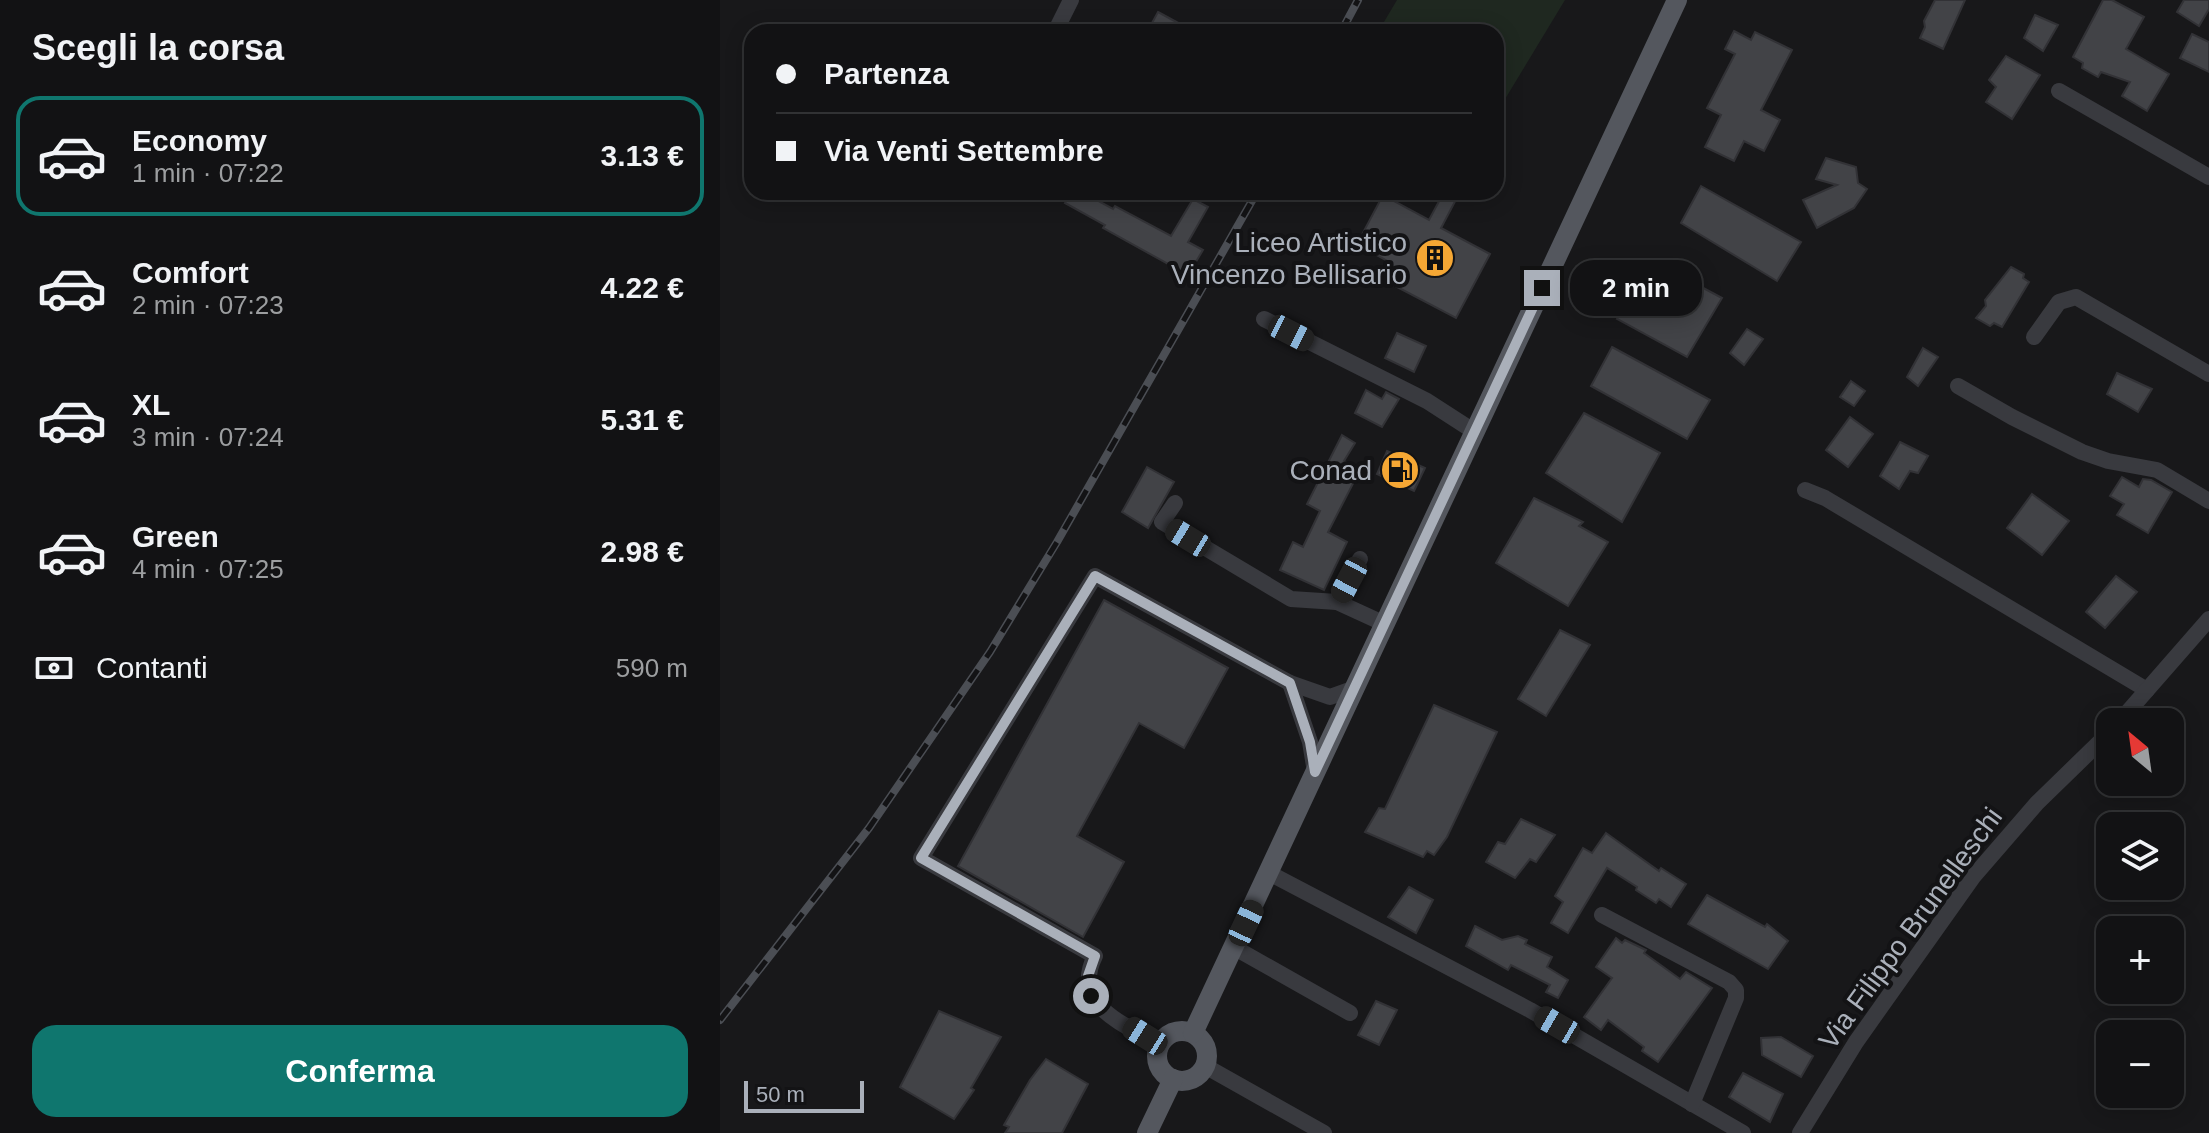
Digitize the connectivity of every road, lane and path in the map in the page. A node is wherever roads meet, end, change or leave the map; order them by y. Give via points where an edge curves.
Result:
1 (1071, 0) edge
2 (1677, 0) edge
3 (1059, 24) edge
4 (2059, 91) dead end
5 (2209, 177) edge
6 (1264, 319) dead end
7 (2034, 337) dead end
8 (2209, 374) edge
9 (1958, 386) dead end
10 (1475, 432) junction
11 (1805, 490) dead end
12 (2209, 501) edge
13 (1175, 503) dead end
14 (1360, 559) dead end
15 (1337, 602) junction
16 (2209, 619) edge
17 (1385, 624) junction
18 (1290, 683) junction
19 (1355, 688) junction
20 (2147, 690) junction
21 (2131, 708) edge
22 (2096, 746) edge
23 (1315, 772) junction
24 (1269, 873) junction
25 (1602, 915) dead end
26 (1235, 948) junction
27 (1350, 1013) dead end
28 (1193, 1033) junction
29 (1160, 1045) junction
30 (1205, 1066) junction
31 (1173, 1079) junction
32 (1692, 1104) junction
33 (1147, 1133) edge
34 (1324, 1133) edge
35 (1743, 1133) edge
36 (1800, 1133) edge

1 - 3 street
2 - 10 main road
4 - 5 street
6 - 10 street via 1427,401
7 - 8 street via 2056,305 2076,297
9 - 12 street via 2082,452 2157,470
10 - 17 main road
11 - 20 street
13 - 15 street via 1162,522 1291,599
14 - 15 street
15 - 17 street
16 - 20 street
17 - 19 main road
18 - 19 street via 1330,697
18 - 23 street
18 - 29 street via 1095,576 921,858 1095,956 1087,983 1095,1002
19 - 23 main road
20 - 21 street
22 - 36 street, Via Filippo Brunelleschi via 2023,818 1967,885 1856,1042
23 - 24 main road
24 - 26 main road
24 - 32 street via 1530,1010
25 - 32 street via 1736,990
26 - 27 street
26 - 28 main road
28 - 29 main road via 1178,1032
28 - 30 main road via 1204,1044
29 - 31 main road via 1161,1069
30 - 31 main road via 1195,1078
30 - 34 street
31 - 33 main road
32 - 35 street

